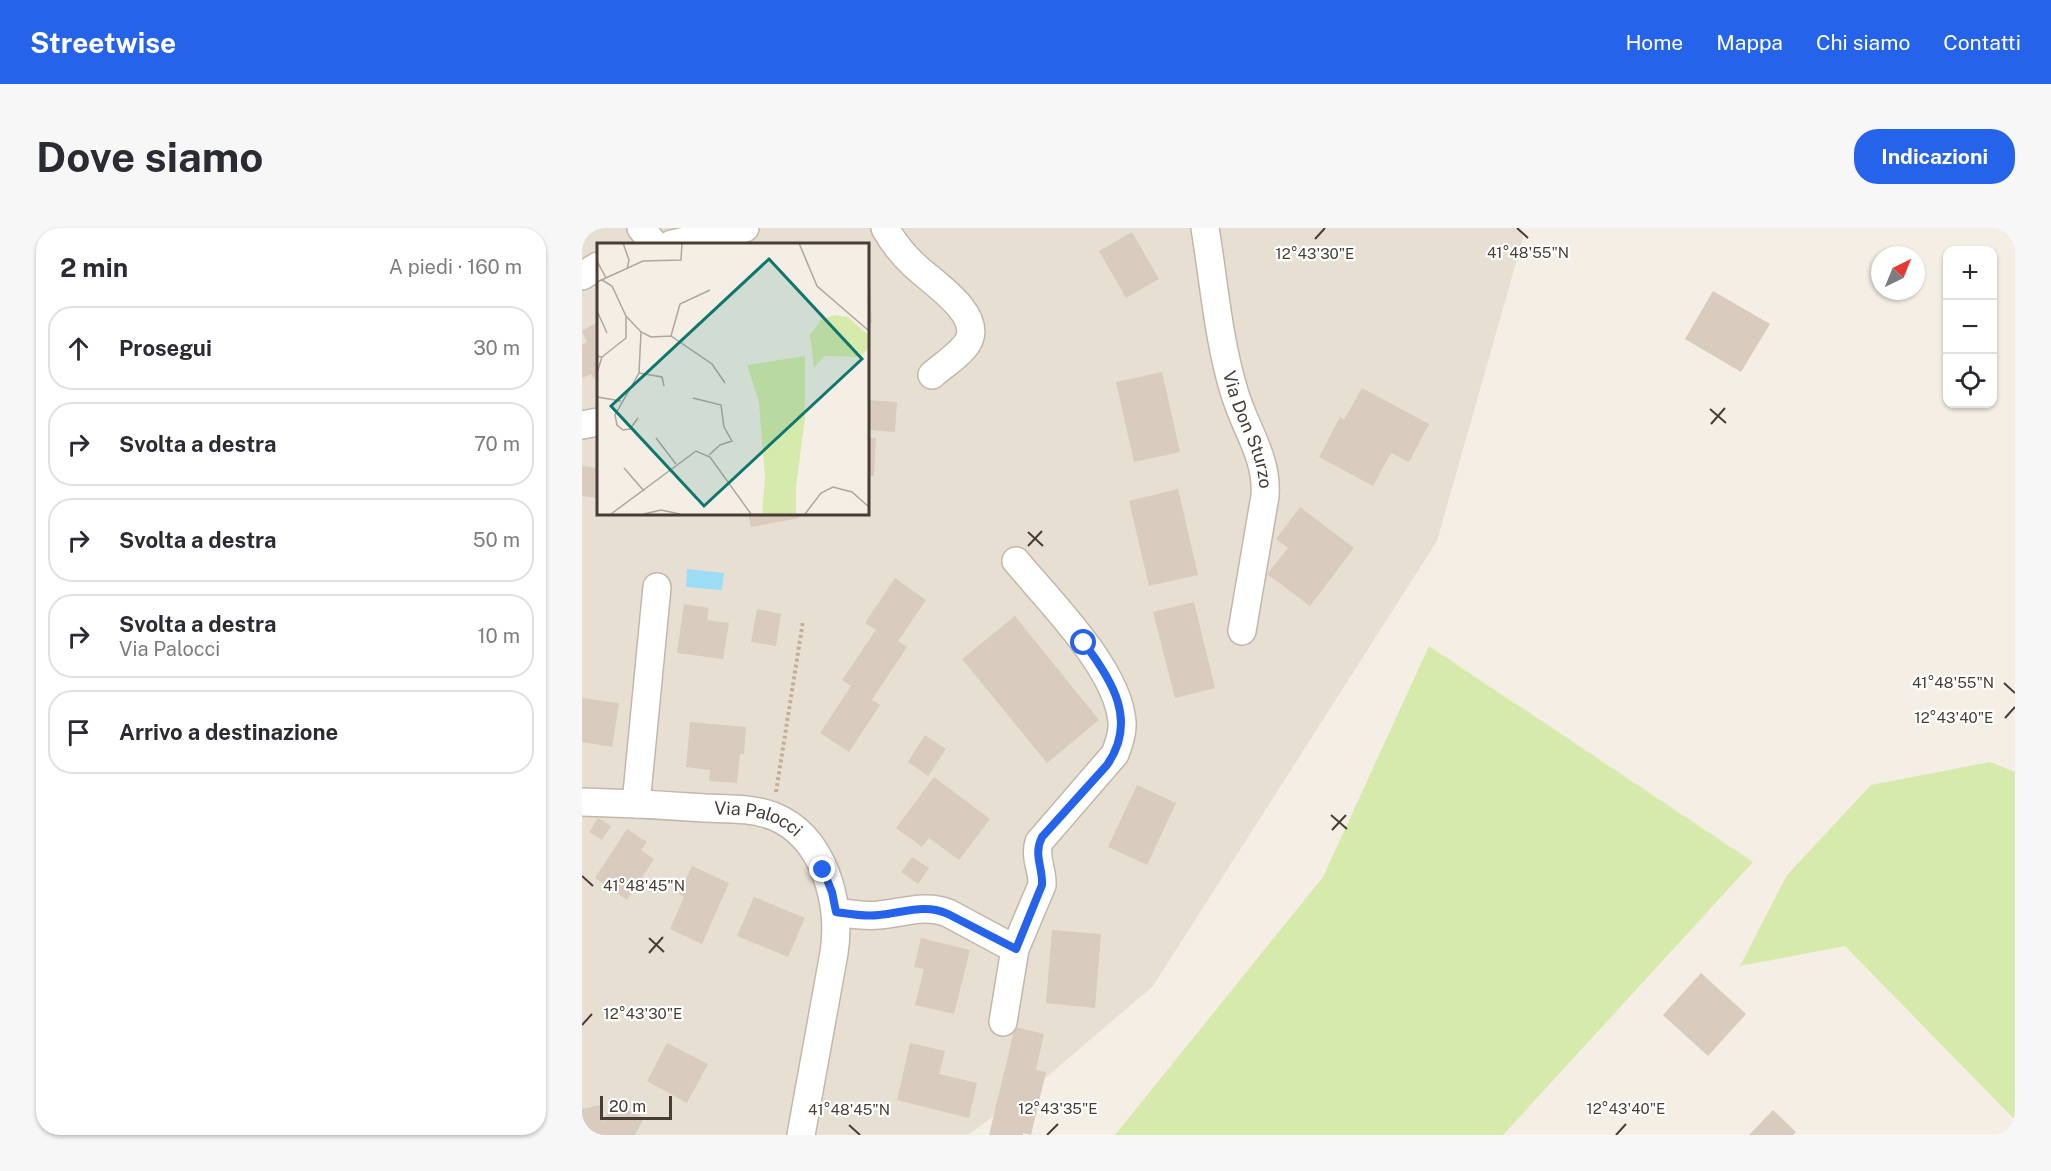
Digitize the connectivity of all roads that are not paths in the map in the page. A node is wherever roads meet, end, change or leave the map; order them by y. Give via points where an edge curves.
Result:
1 (641, 228) edge
2 (745, 228) edge
3 (885, 228) edge
4 (1206, 228) edge
5 (653, 243) edge
6 (677, 243) edge
7 (597, 267) edge
8 (582, 276) edge
9 (932, 375) dead end
10 (597, 422) edge
11 (582, 424) edge
12 (1016, 561) dead end
13 (657, 586) dead end
14 (1242, 631) dead end
15 (582, 802) edge
16 (636, 804) junction
17 (836, 912) junction
18 (1016, 949) junction
19 (1003, 1022) dead end
20 (801, 1135) edge

1 - 5 street
2 - 6 street
3 - 9 street via 899,249 953,299 968,320 969,340
4 - 14 street, Via Don Sturzo via 1229,371 1266,479
7 - 8 street
10 - 11 street
12 - 18 street via 1094,657 1112,687 1122,723 1121,740 1111,759 1039,842 1037,859 1042,885
13 - 16 street
15 - 16 street, Via Palocci
16 - 17 street, Via Palocci via 746,810 772,816 796,831 811,847 827,878
17 - 18 street via 877,916 921,908 937,910
17 - 20 street, Via Palocci via 836,942
18 - 19 street

